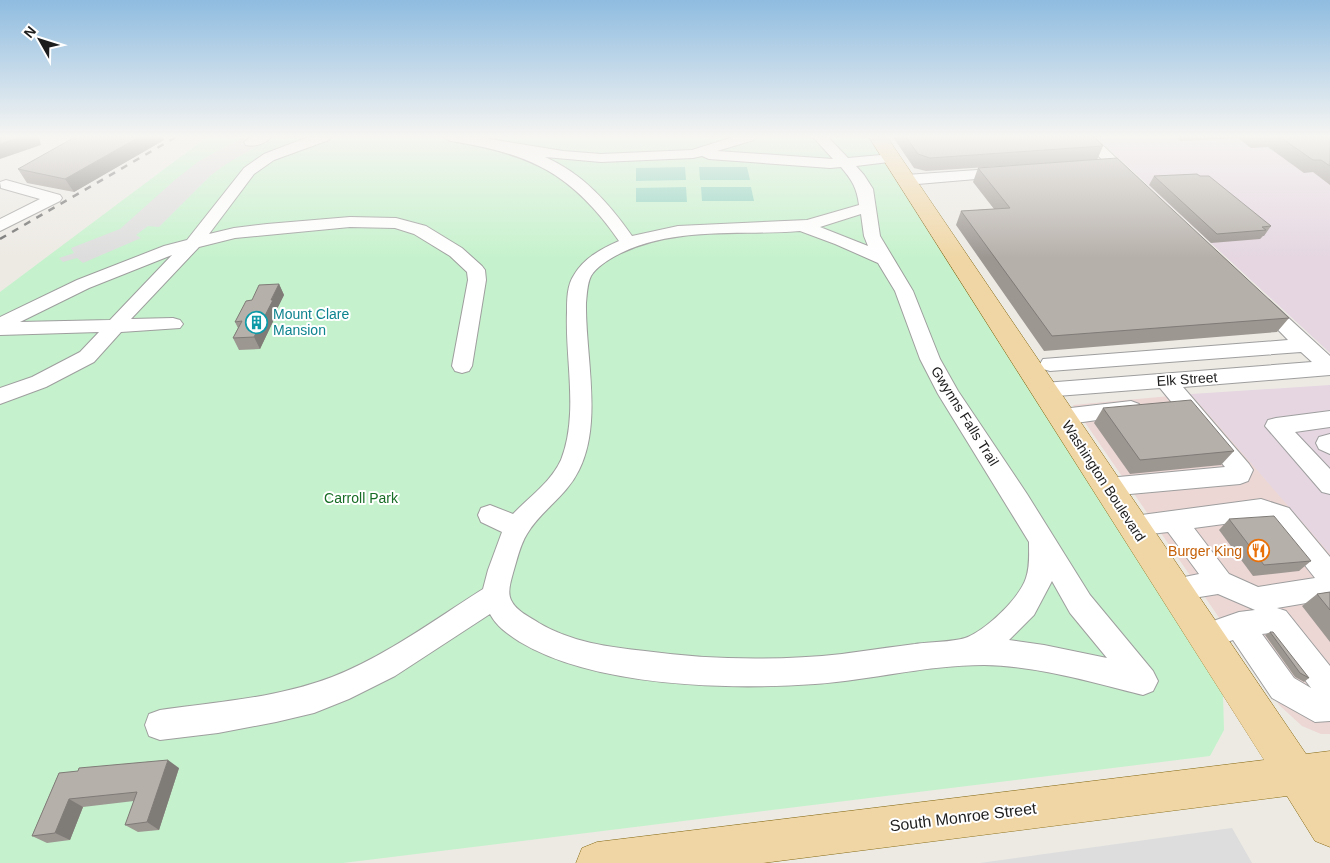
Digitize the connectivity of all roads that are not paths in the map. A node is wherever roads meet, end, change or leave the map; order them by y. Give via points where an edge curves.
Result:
1 (21, 177) edge
2 (244, 177) edge
3 (567, 177) edge
4 (858, 177) edge
5 (904, 177) edge
6 (944, 177) edge
7 (1128, 177) edge
8 (906, 180) junction
9 (3, 187) edge
10 (1143, 192) edge
11 (869, 207) junction
12 (0, 226) edge
13 (802, 226) junction
14 (628, 242) junction
15 (194, 243) junction
16 (884, 259) junction
17 (1249, 292) edge
18 (173, 324) dead end
19 (0, 325) edge
20 (116, 327) junction
21 (0, 329) edge
22 (1306, 345) junction
23 (1050, 364) dead end
24 (462, 366) dead end
25 (1330, 368) edge
26 (1174, 380) junction
27 (1044, 390) junction
28 (0, 396) edge
29 (1187, 405) junction
30 (1062, 417) junction
31 (1330, 419) edge
32 (1330, 485) edge
33 (1108, 487) junction
34 (490, 515) dead end
35 (1174, 520) junction
36 (1134, 526) junction
37 (518, 527) junction
38 (1042, 541) junction
39 (1330, 576) edge
40 (1220, 582) junction
41 (1330, 587) edge
42 (1175, 589) junction
43 (496, 596) junction
44 (1222, 631) junction
45 (966, 652) junction
46 (1329, 703) edge
47 (160, 725) dead end
48 (1314, 773) edge
49 (1330, 826) edge
50 (597, 863) edge

1 - 9 street
2 - 15 street
3 - 14 street via 604,210
4 - 11 street, Gwynns Falls Trail
5 - 8 main road, Washington Boulevard
6 - 8 street
7 - 10 street
8 - 27 main road, Washington Boulevard
9 - 12 street via 54,198
11 - 13 street
11 - 16 street, Gwynns Falls Trail via 872,236
13 - 14 street via 700,228 662,232
13 - 16 street
14 - 37 street via 602,256 581,276 576,314 579,438 567,472
15 - 19 street via 83,284
15 - 20 street via 124,314
15 - 24 street via 234,233 350,222 396,223 420,230 456,252 476,270
16 - 38 street, Gwynns Falls Trail via 904,290 930,359 949,394
17 - 22 street
18 - 20 street
20 - 21 street
20 - 28 street via 87,357 38,382
22 - 23 street
22 - 25 street
25 - 26 street, Elk Street
26 - 27 street, Elk Street
26 - 29 street
27 - 30 main road, Washington Boulevard
29 - 30 street
29 - 33 street via 1241,470 1240,475
30 - 33 main road, Washington Boulevard
31 - 32 street via 1276,426
33 - 36 main road, Washington Boulevard
34 - 37 street
35 - 36 street
35 - 39 street via 1261,509 1280,515
35 - 40 street
36 - 42 main road, Washington Boulevard
37 - 43 street via 500,573
38 - 45 street via 1043,566 1038,584 1022,608 992,639
38 - 45 street, Gwynns Falls Trail via 1080,604 1143,681 1019,655
40 - 41 street via 1257,599
40 - 42 street
42 - 44 main road, Washington Boulevard
43 - 45 street via 512,621 551,645 662,668 759,673 838,668
43 - 47 street via 422,645 360,679 315,697 264,711
44 - 46 street via 1282,688 1315,707
44 - 48 main road, Washington Boulevard
48 - 49 main road, Washington Boulevard
48 - 50 main road, South Monroe Street

